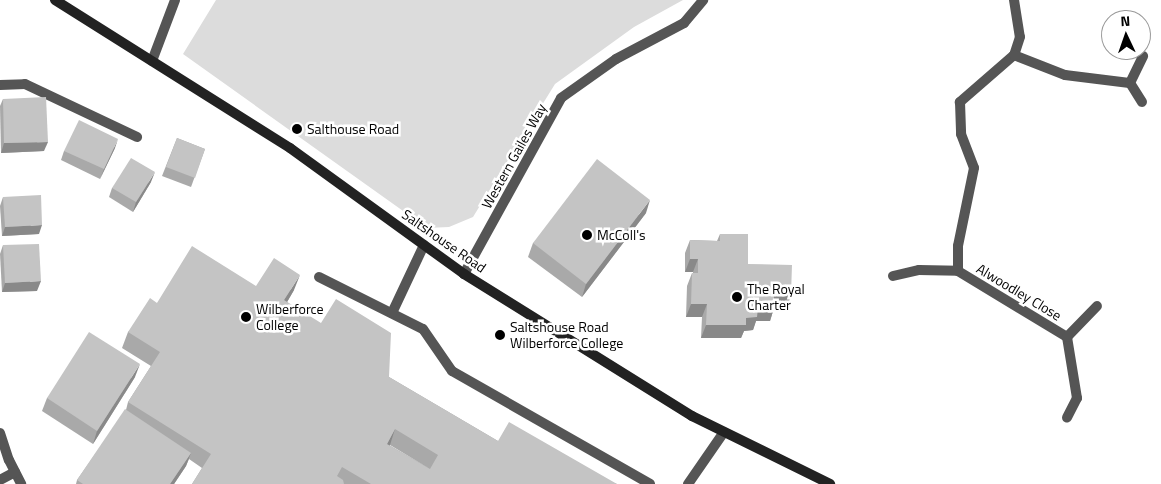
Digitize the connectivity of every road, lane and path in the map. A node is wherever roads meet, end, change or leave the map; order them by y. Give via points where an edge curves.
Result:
1 (54, 0) edge
2 (703, 0) edge
3 (1014, 0) edge
4 (171, 2) edge
5 (1014, 55) junction
6 (1141, 60) edge
7 (152, 62) junction
8 (1130, 83) junction
9 (0, 85) edge
10 (1142, 102) dead end
11 (137, 137) dead end
12 (424, 245) junction
13 (958, 272) junction
14 (464, 274) junction
15 (893, 276) dead end
16 (319, 277) dead end
17 (1097, 306) dead end
18 (392, 313) junction
19 (1067, 337) junction
20 (1067, 418) dead end
21 (724, 432) junction
22 (0, 433) edge
23 (15, 472) junction
24 (0, 480) edge
25 (21, 484) edge
26 (650, 484) edge
27 (688, 484) edge
28 (830, 484) edge

1 - 7 main road, Saltshouse Road
2 - 14 street, Western Gailes Way via 684,23 616,59 561,98
3 - 5 street via 1020,37
4 - 7 street
5 - 8 street via 1066,75
5 - 13 street, Alwoodley Close via 960,102 960,134 974,168 958,246
6 - 8 street
7 - 12 main road, Saltshouse Road via 290,148
8 - 10 street
9 - 11 street via 25,84
12 - 14 main road, Saltshouse Road
12 - 18 street
13 - 15 street via 919,270
13 - 19 street, Alwoodley Close
14 - 21 main road, Saltshouse Road via 692,416
16 - 18 street
17 - 19 street, Alwoodley Close
18 - 26 street via 423,329 452,371
19 - 20 street, Alwoodley Close via 1077,398
21 - 27 street
21 - 28 main road, Saltshouse Road
22 - 23 street
23 - 24 street
23 - 25 street

